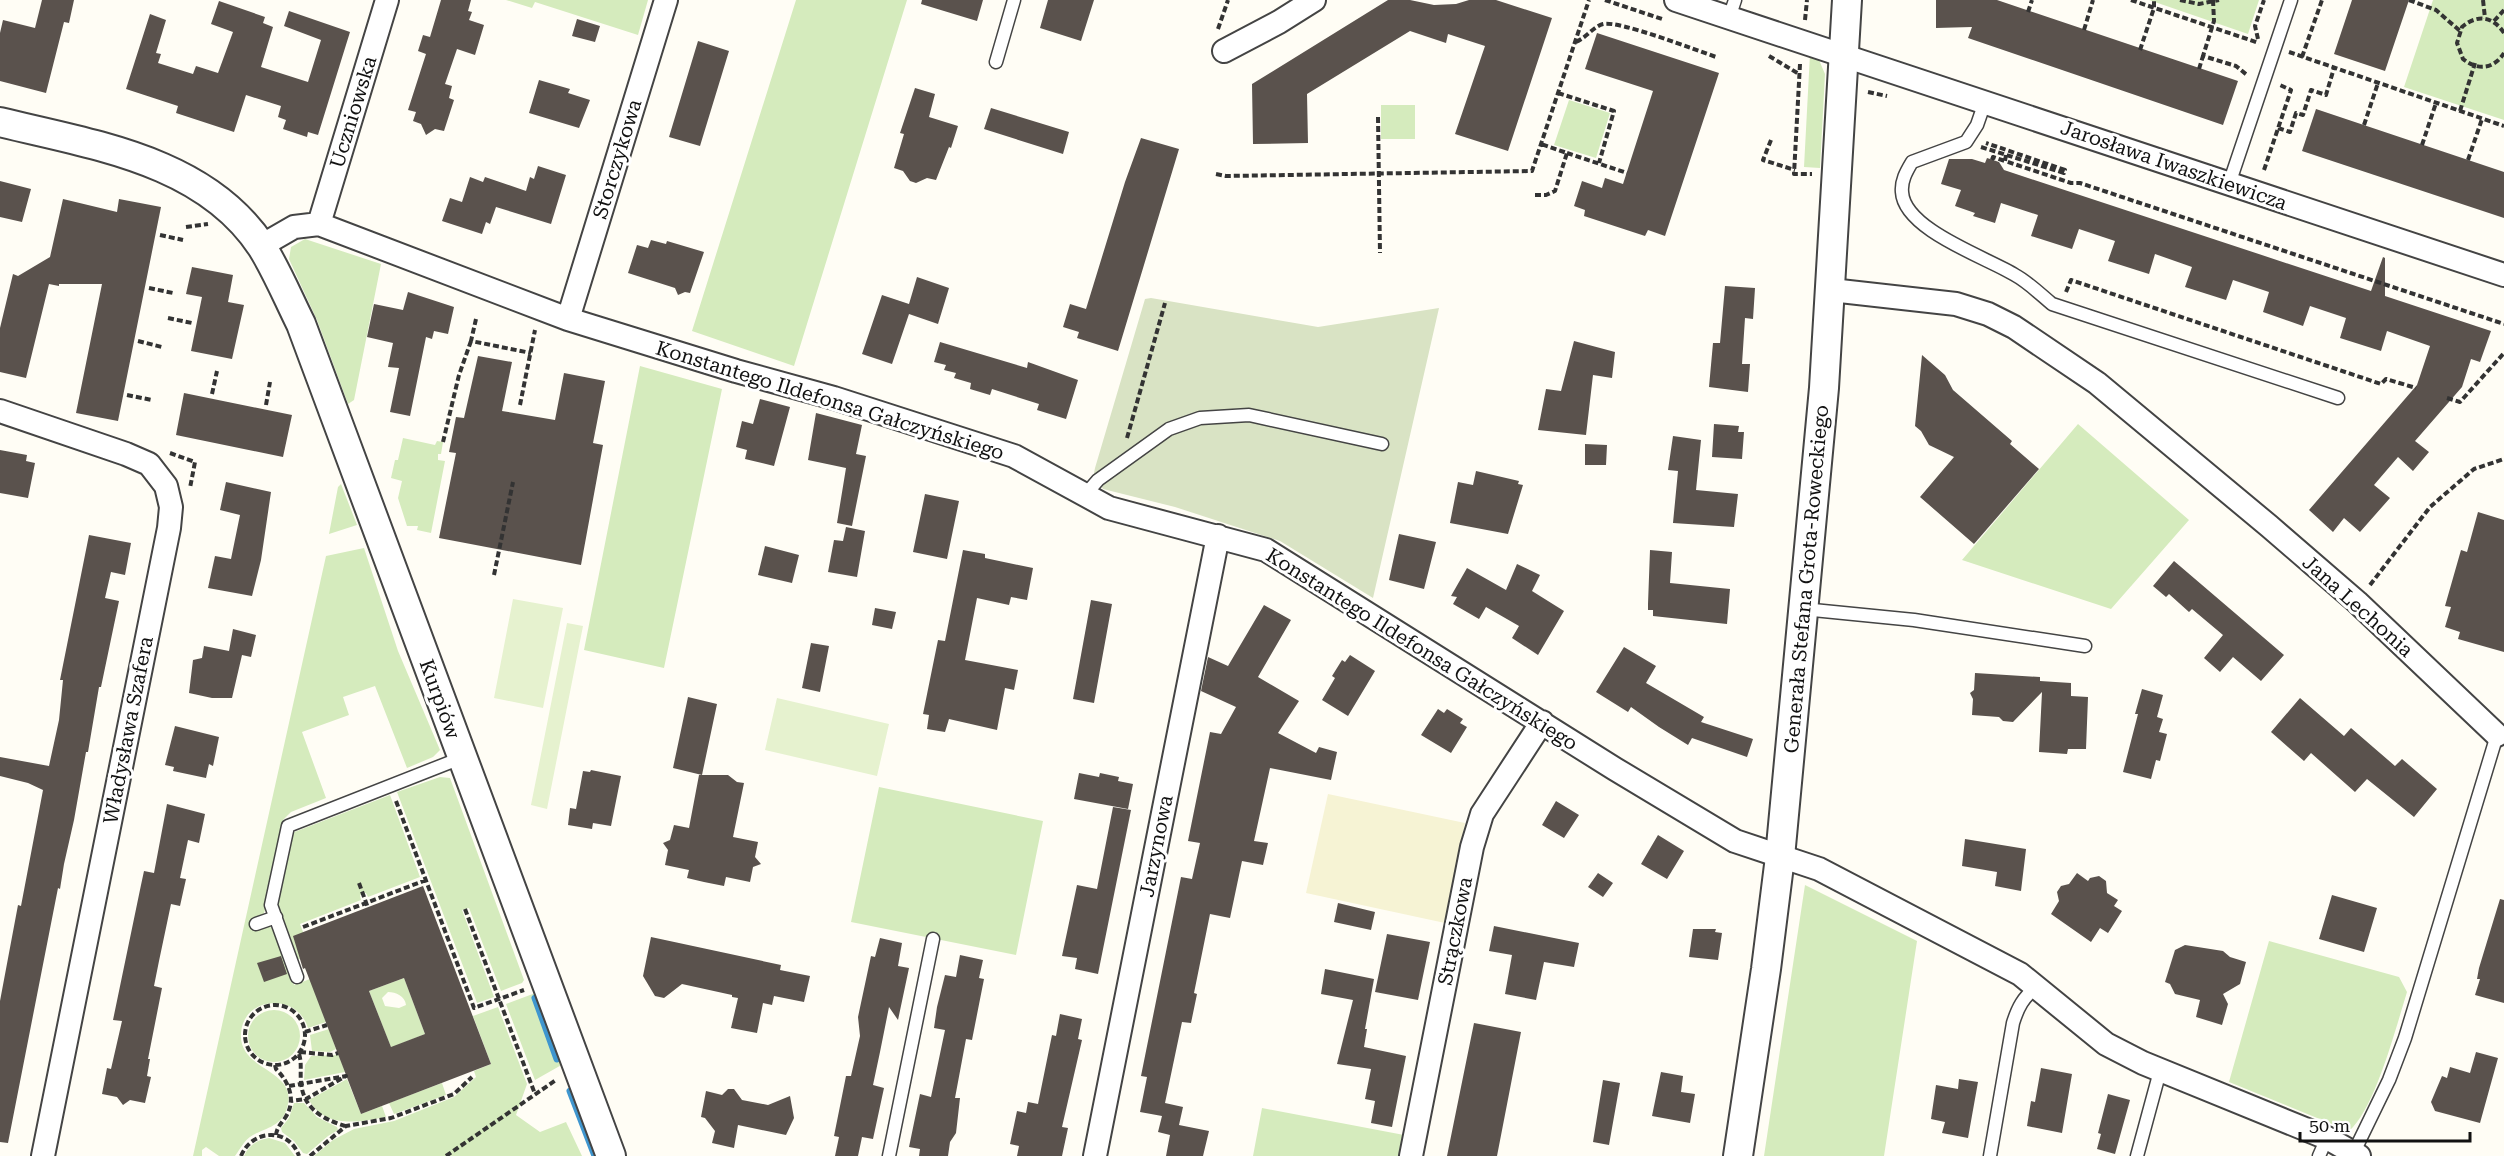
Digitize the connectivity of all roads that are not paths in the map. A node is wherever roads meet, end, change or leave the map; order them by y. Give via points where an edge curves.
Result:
1 (387, 0) edge
2 (666, 0) edge
3 (1014, 0) edge
4 (1314, 0) edge
5 (1676, 0) edge
6 (1847, 0) edge
7 (2290, 0) edge
8 (1732, 9) edge
9 (1224, 51) dead end
10 (1845, 55) junction
11 (996, 62) dead end
12 (1985, 102) junction
13 (0, 122) edge
14 (2229, 184) junction
15 (319, 224) junction
16 (261, 246) junction
17 (2504, 275) edge
18 (1831, 290) junction
19 (568, 319) junction
20 (2338, 398) dead end
21 (0, 411) edge
22 (1382, 444) dead end
23 (1085, 495) junction
24 (1218, 536) junction
25 (1803, 609) junction
26 (2085, 646) dead end
27 (1542, 722) junction
28 (2500, 738) edge
29 (461, 758) junction
30 (1780, 857) junction
31 (276, 917) junction
32 (256, 924) dead end
33 (933, 939) dead end
34 (297, 977) dead end
35 (2036, 987) junction
36 (2160, 1071) junction
37 (2323, 1147) edge
38 (2357, 1154) edge
39 (43, 1156) edge
40 (612, 1156) edge
41 (889, 1156) edge
42 (1095, 1156) edge
43 (1411, 1156) edge
44 (1738, 1156) edge
45 (1990, 1156) edge
46 (2137, 1156) edge

1 - 15 street, Uczniowska
2 - 19 street, Storczykowa
3 - 11 lane
4 - 9 street
5 - 8 street, Jarosława Iwaszkiewicza
6 - 10 street, Generała Stefana Grota-Roweckiego
7 - 14 lane
8 - 10 street, Jarosława Iwaszkiewicza via 1803,31
10 - 12 street, Jarosława Iwaszkiewicza
10 - 18 street, Generała Stefana Grota-Roweckiego
12 - 14 street, Jarosława Iwaszkiewicza
12 - 20 lane via 1966,142 1912,162 1902,179 1901,195 1914,216 1954,246 2016,275 2052,304
13 - 16 street, Kurpiów via 115,151 187,178 224,204
14 - 17 street, Jarosława Iwaszkiewicza
15 - 16 street via 294,227
15 - 19 street, Konstantego Ildefonsa Gałczyńskiego
16 - 29 street, Kurpiów via 301,324
18 - 25 street, Generała Stefana Grota-Roweckiego
18 - 28 street, Jana Lechonia via 1956,304 2014,327 2138,416 2357,602
19 - 23 street, Konstantego Ildefonsa Gałczyńskiego via 1014,456
21 - 39 street, Władysława Szafera via 149,464 166,486 171,507
22 - 23 lane via 1249,415 1200,418 1169,429 1098,480
23 - 24 street, Konstantego Ildefonsa Gałczyńskiego via 1109,508
24 - 27 street, Konstantego Ildefonsa Gałczyńskiego via 1266,550
24 - 42 street, Jarzynowa
25 - 26 lane via 1926,621
25 - 30 street, Generała Stefana Grota-Roweckiego
27 - 30 street, Konstantego Ildefonsa Gałczyńskiego via 1735,841
27 - 43 street, Strączkowa via 1482,814 1472,847
28 - 38 lane, Jana Lechonia via 2405,1038
29 - 31 lane via 288,826 272,905
29 - 40 street, Kurpiów
30 - 35 street, Konstantego Ildefonsa Gałczyńskiego via 1819,869 2020,974
30 - 44 street, Generała Stefana Grota-Roweckiego
31 - 32 lane
31 - 34 lane
33 - 41 lane
35 - 36 street, Konstantego Ildefonsa Gałczyńskiego via 2106,1044
35 - 45 lane via 2018,1006 2013,1023
36 - 37 street, Konstantego Ildefonsa Gałczyńskiego
36 - 46 lane
37 - 38 street, Konstantego Ildefonsa Gałczyńskiego

